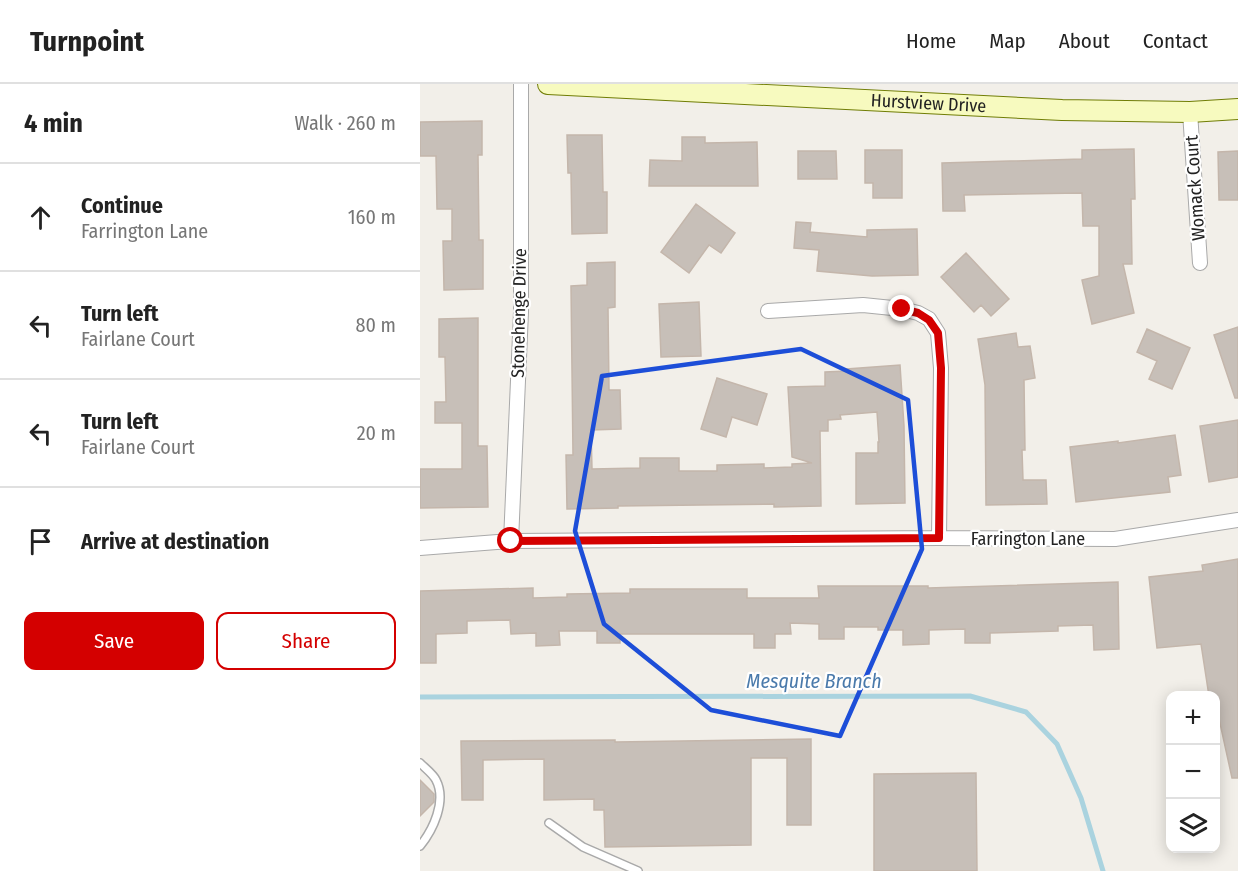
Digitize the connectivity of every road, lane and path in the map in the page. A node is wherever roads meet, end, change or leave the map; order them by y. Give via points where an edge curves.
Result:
1 (520, 84) edge
2 (548, 84) edge
3 (756, 89) edge
4 (1238, 109) edge
5 (1190, 112) junction
6 (1200, 263) dead end
7 (768, 311) dead end
8 (1238, 520) edge
9 (939, 538) junction
10 (511, 541) junction
11 (420, 548) edge
12 (420, 763) edge
13 (549, 823) dead end
14 (420, 846) edge
15 (638, 871) edge

1 - 10 street, Stonehenge Drive via 521,312
2 - 3 street, Hurstview Drive
3 - 5 street, Hurstview Drive via 1062,110
4 - 5 street, Hurstview Drive
5 - 6 street, Womack Court
7 - 9 street via 863,305 902,309 929,320 938,333 941,368
8 - 9 street, Farrington Lane via 1115,539
9 - 10 street, Farrington Lane
10 - 11 street, Farrington Lane
12 - 14 lane via 437,780 441,803
13 - 15 lane via 583,847

